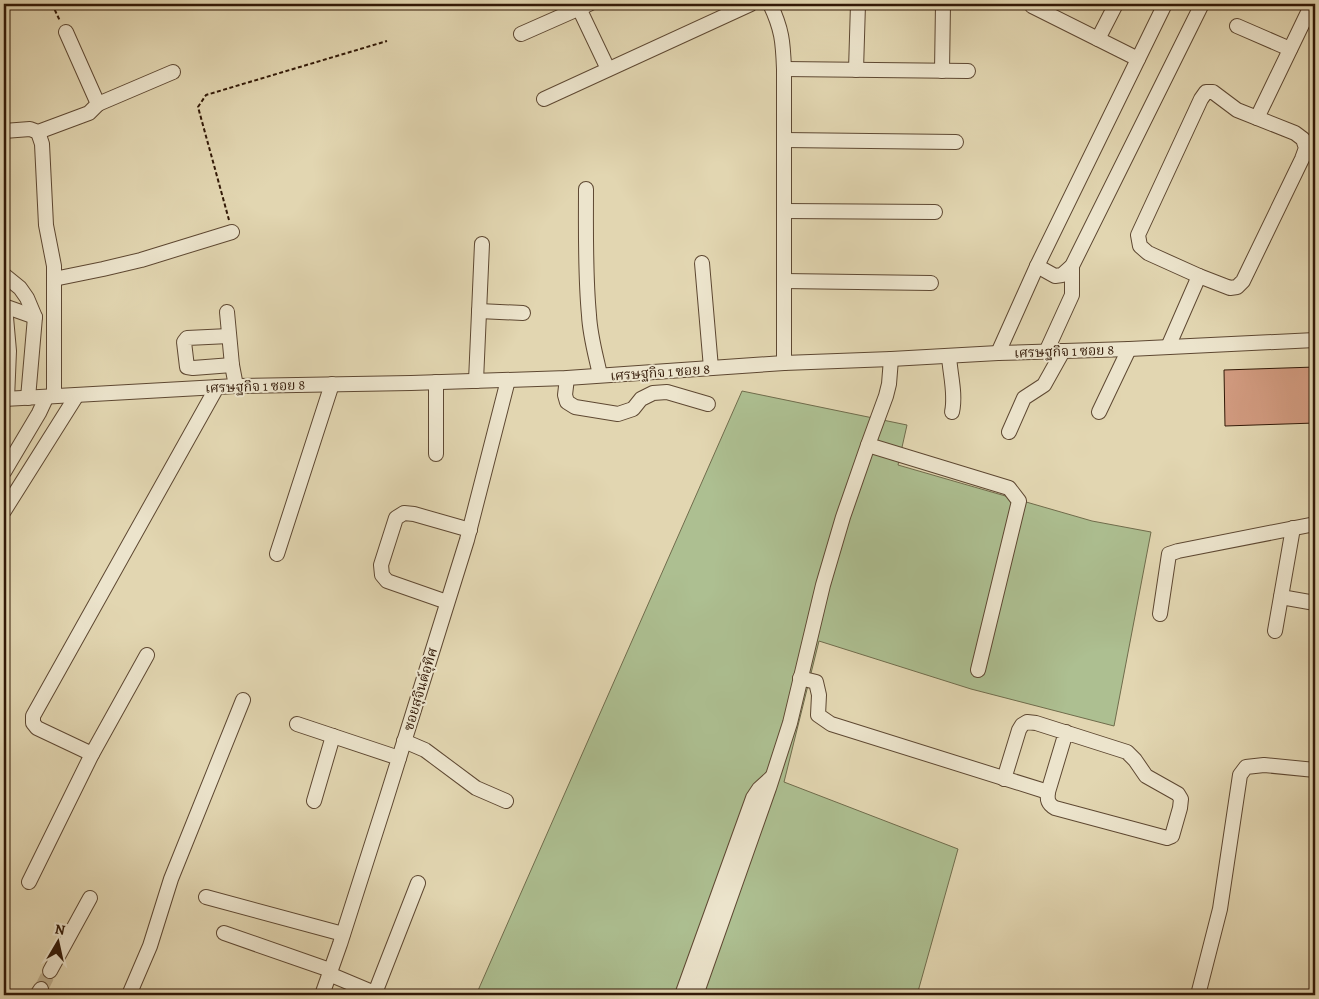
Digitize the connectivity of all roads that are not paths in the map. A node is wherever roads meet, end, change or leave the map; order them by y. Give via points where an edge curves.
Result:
1 (750, 4) edge
2 (770, 4) edge
3 (858, 4) edge
4 (943, 4) edge
5 (1116, 4) edge
6 (1165, 4) edge
7 (1202, 4) edge
8 (1312, 4) edge
9 (582, 5) edge
10 (1032, 6) dead end
11 (1237, 26) dead end
12 (66, 32) road end
13 (521, 34) dead end
14 (1098, 39) junction
15 (1290, 49) junction
16 (1138, 58) junction
17 (608, 68) junction
18 (784, 69) junction
19 (856, 70) junction
20 (942, 71) junction
21 (968, 71) dead end
22 (173, 72) dead end
23 (544, 99) dead end
24 (98, 104) junction
25 (1257, 118) junction
26 (4, 131) edge
27 (38, 132) junction
28 (784, 140) junction
29 (956, 142) dead end
30 (586, 189) dead end
31 (784, 211) junction
32 (935, 212) dead end
33 (232, 232) road end
34 (482, 244) dead end
35 (702, 262) dead end
36 (1037, 266) junction
37 (1072, 266) junction
38 (4, 275) edge
39 (1199, 276) junction
40 (54, 278) junction
41 (784, 281) junction
42 (931, 283) dead end
43 (4, 306) edge
44 (479, 311) junction
45 (227, 312) dead end
46 (523, 313) dead end
47 (34, 317) junction
48 (229, 336) junction
49 (1315, 340) edge
50 (1168, 347) junction
51 (1129, 349) junction
52 (1063, 351) junction
53 (998, 352) junction
54 (1046, 352) junction
55 (949, 356) junction
56 (891, 359) junction
57 (784, 363) junction
58 (232, 365) junction
59 (711, 368) junction
60 (600, 376) junction
61 (567, 378) junction
62 (508, 380) junction
63 (476, 381) junction
64 (436, 382) junction
65 (332, 384) junction
66 (236, 386) junction
67 (217, 387) junction
68 (76, 395) junction
69 (50, 397) junction
70 (28, 398) junction
71 (6, 399) edge
72 (708, 404) dead end
73 (952, 412) dead end
74 (1099, 412) dead end
75 (1009, 432) dead end
76 (868, 445) junction
77 (436, 454) dead end
78 (4, 472) edge
79 (4, 512) edge
80 (1315, 524) edge
81 (1293, 528) junction
82 (470, 530) junction
83 (277, 554) dead end
84 (1281, 597) junction
85 (447, 602) junction
86 (1315, 603) edge
87 (1160, 614) dead end
88 (1275, 631) dead end
89 (147, 655) dead end
90 (978, 670) dead end
91 (800, 678) junction
92 (243, 700) dead end
93 (297, 724) dead end
94 (1066, 732) junction
95 (333, 736) junction
96 (404, 741) junction
97 (92, 754) junction
98 (399, 758) junction
99 (1315, 770) edge
100 (773, 776) junction
101 (1004, 779) junction
102 (1048, 792) junction
103 (314, 801) dead end
104 (506, 801) dead end
105 (29, 882) dead end
106 (418, 883) dead end
107 (206, 897) dead end
108 (90, 898) dead end
109 (224, 933) dead end
110 (343, 934) junction
111 (50, 970) tunnel mouth
112 (330, 972) junction
113 (370, 993) edge
114 (129, 995) edge
115 (322, 995) edge
116 (682, 995) edge
117 (696, 995) edge
118 (1198, 995) edge

1 - 17 street
2 - 18 street via 782,36
3 - 19 street
4 - 20 street
5 - 14 street
6 - 16 street
7 - 37 street
8 - 15 street
9 - 13 street
9 - 17 street
10 - 14 street
11 - 15 street
12 - 24 street
14 - 16 street
15 - 25 street
16 - 36 street
17 - 23 street
18 - 19 street
18 - 28 street
19 - 20 street
20 - 21 street
22 - 24 street
24 - 27 street via 89,113
25 - 39 street via 1295,133 1303,140 1306,148 1302,159 1244,281 1230,288
25 - 39 street via 1237,110 1213,92 1206,92 1138,235 1140,246 1148,253
26 - 27 street via 30,129
27 - 40 street via 42,144 46,225
28 - 29 street
28 - 31 street
30 - 60 street via 589,317
31 - 32 street
31 - 41 street
33 - 40 street via 141,260
34 - 44 street
35 - 59 street
36 - 37 street via 1055,276 1062,275
36 - 53 street
37 - 54 street via 1072,295
38 - 47 street via 20,288
39 - 50 street
40 - 69 street
41 - 42 street
41 - 57 street
43 - 47 street
43 - 71 street via 9,351
44 - 46 street
44 - 63 street
45 - 48 street
47 - 70 street
48 - 58 street
48 - 58 street via 188,338 184,342 187,367
49 - 50 street, เศรษฐกิจ 1 ซอย 8
50 - 51 street, เศรษฐกิจ 1 ซอย 8
51 - 52 street, เศรษฐกิจ 1 ซอย 8
51 - 74 street
52 - 54 street, เศรษฐกิจ 1 ซอย 8
52 - 75 street via 1044,385 1024,398
53 - 54 street, เศรษฐกิจ 1 ซอย 8
53 - 55 street, เศรษฐกิจ 1 ซอย 8
55 - 56 street, เศรษฐกิจ 1 ซอย 8
55 - 73 street
56 - 57 street, เศรษฐกิจ 1 ซอย 8
56 - 76 street via 886,396
57 - 59 street, เศรษฐกิจ 1 ซอย 8
58 - 66 street
59 - 60 street, เศรษฐกิจ 1 ซอย 8
60 - 61 street, เศรษฐกิจ 1 ซอย 8
61 - 62 street, เศรษฐกิจ 1 ซอย 8
61 - 72 street via 565,395 567,402 575,407 618,414 633,409 641,399 653,393 667,392
62 - 63 street, เศรษฐกิจ 1 ซอย 8
62 - 82 street, ซอยสุจินต์อุทิศ
63 - 64 street, เศรษฐกิจ 1 ซอย 8
64 - 65 street, เศรษฐกิจ 1 ซอย 8
64 - 77 street
65 - 66 street, เศรษฐกิจ 1 ซอย 8
65 - 83 street
66 - 67 street, เศรษฐกิจ 1 ซอย 8
67 - 68 street, เศรษฐกิจ 1 ซอย 8
67 - 97 street via 33,716 33,723 38,728
68 - 69 street, เศรษฐกิจ 1 ซอย 8
68 - 79 street
69 - 70 street, เศรษฐกิจ 1 ซอย 8
69 - 78 street
70 - 71 street, เศรษฐกิจ 1 ซอย 8
76 - 90 street via 1009,488 1019,500
76 - 91 street via 823,586
80 - 81 street
81 - 84 street
81 - 87 street via 1169,554
82 - 85 street, ซอยสุจินต์อุทิศ
82 - 85 street via 414,514 404,513 396,518 381,565 382,575 387,581
84 - 86 street
84 - 88 street
85 - 96 street, ซอยสุจินต์อุทิศ
89 - 97 street
91 - 100 street
91 - 101 street via 816,682 818,715 831,724
92 - 114 street via 171,879 150,946
93 - 95 street
94 - 101 street via 1036,723 1022,725
94 - 102 street
94 - 102 street via 1127,752 1146,776 1178,794 1181,800 1175,831 1167,838 1055,808 1050,805
95 - 98 street
95 - 103 street
96 - 98 street, ซอยสุจินต์อุทิศ
96 - 104 street via 425,750 476,788
97 - 105 street
98 - 110 street, ซอยสุจินต์อุทิศ
99 - 118 street via 1264,765 1246,767 1240,775 1220,909
100 - 116 street via 753,798
100 - 117 street
101 - 102 street
106 - 113 street
107 - 110 street
108 - 111 street
109 - 112 street
110 - 112 street, ซอยสุจินต์อุทิศ
112 - 113 street
112 - 115 street, ซอยสุจินต์อุทิศ

